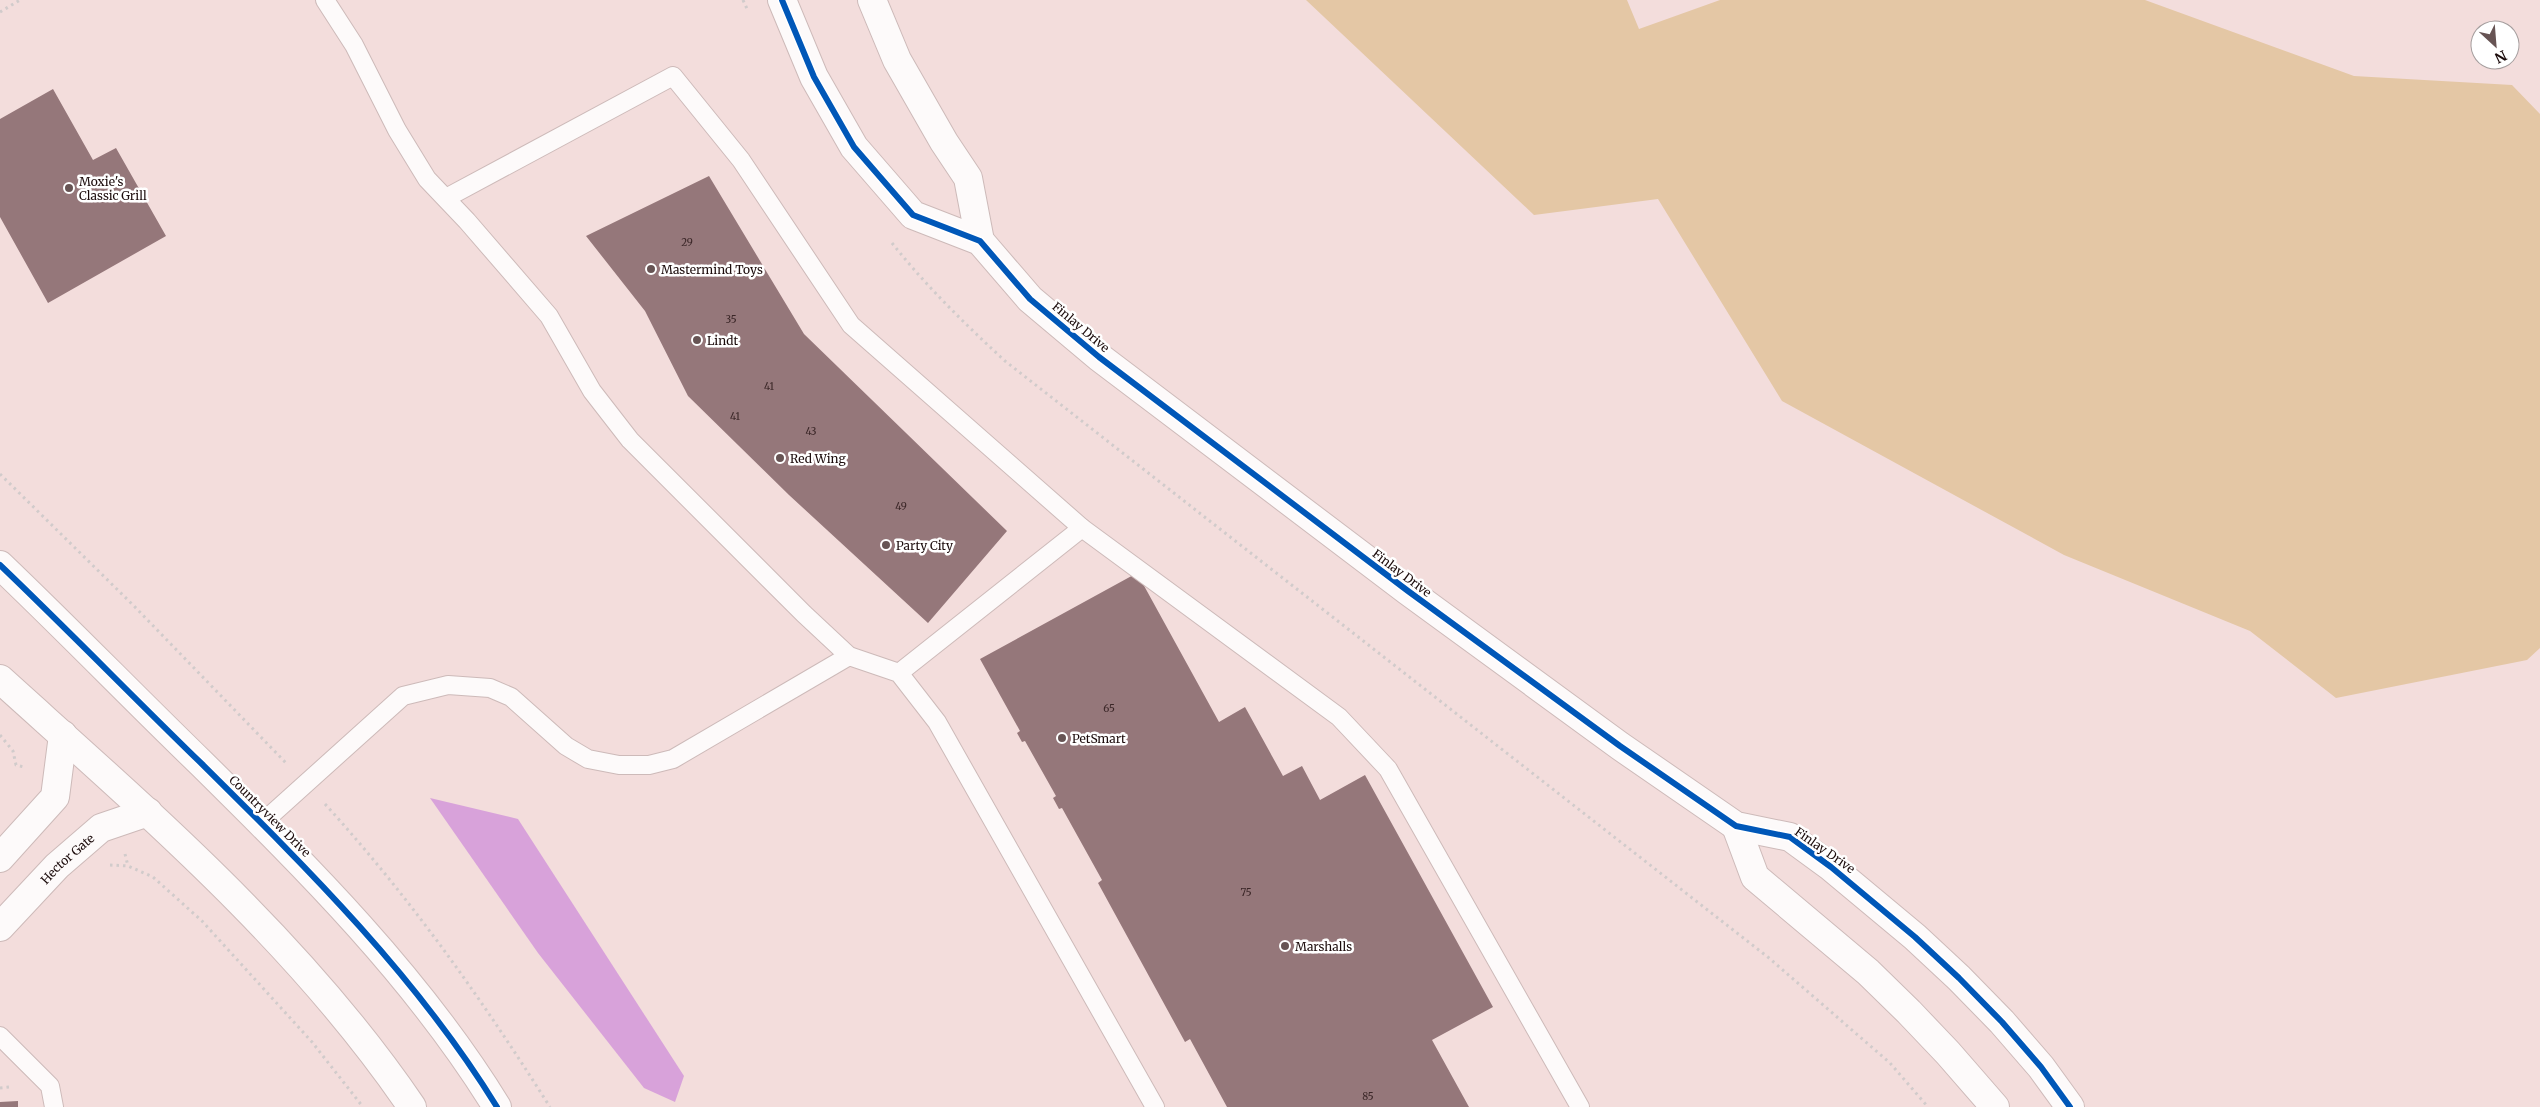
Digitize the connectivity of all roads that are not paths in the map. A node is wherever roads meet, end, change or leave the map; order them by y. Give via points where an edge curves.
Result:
1 (325, 0) edge
2 (782, 0) edge
3 (872, 0) edge
4 (446, 198) junction
5 (980, 241) junction
6 (1082, 528) junction
7 (0, 564) edge
8 (849, 656) junction
9 (899, 673) junction
10 (0, 679) edge
11 (63, 736) junction
12 (148, 812) junction
13 (262, 823) junction
14 (1736, 826) junction
15 (0, 858) edge
16 (0, 926) edge
17 (0, 1036) edge
18 (54, 1107) edge
19 (412, 1107) edge
20 (497, 1107) edge
21 (1155, 1107) edge
22 (1580, 1107) edge
23 (1995, 1107) edge
24 (2070, 1107) edge

1 - 4 lane via 354,45 397,130 427,179
2 - 5 street, Finlay Drive via 814,77 854,147 914,215
3 - 5 street, Finlay Drive via 897,60 968,178
4 - 6 lane via 673,76 741,160 851,325
4 - 8 lane via 549,316 592,391 630,440
5 - 14 street, Finlay Drive via 1030,299 1099,357 1521,675
6 - 9 lane
6 - 22 lane via 1339,717 1388,769
7 - 13 street, Countryview Drive
8 - 9 lane
8 - 13 lane via 674,759 649,765 619,765 588,759 566,746 511,697 490,688 448,685 403,696
9 - 21 lane via 937,722
10 - 11 street
11 - 12 street
11 - 15 street via 55,796
12 - 16 street, Hector Gate via 101,828 57,866
12 - 19 street via 306,972 372,1052
13 - 20 street, Countryview Drive via 335,898 415,992
14 - 23 street via 1755,877 1868,972 1948,1053
14 - 24 street, Finlay Drive via 1790,837 1873,900 2002,1022
17 - 18 lane via 50,1086

